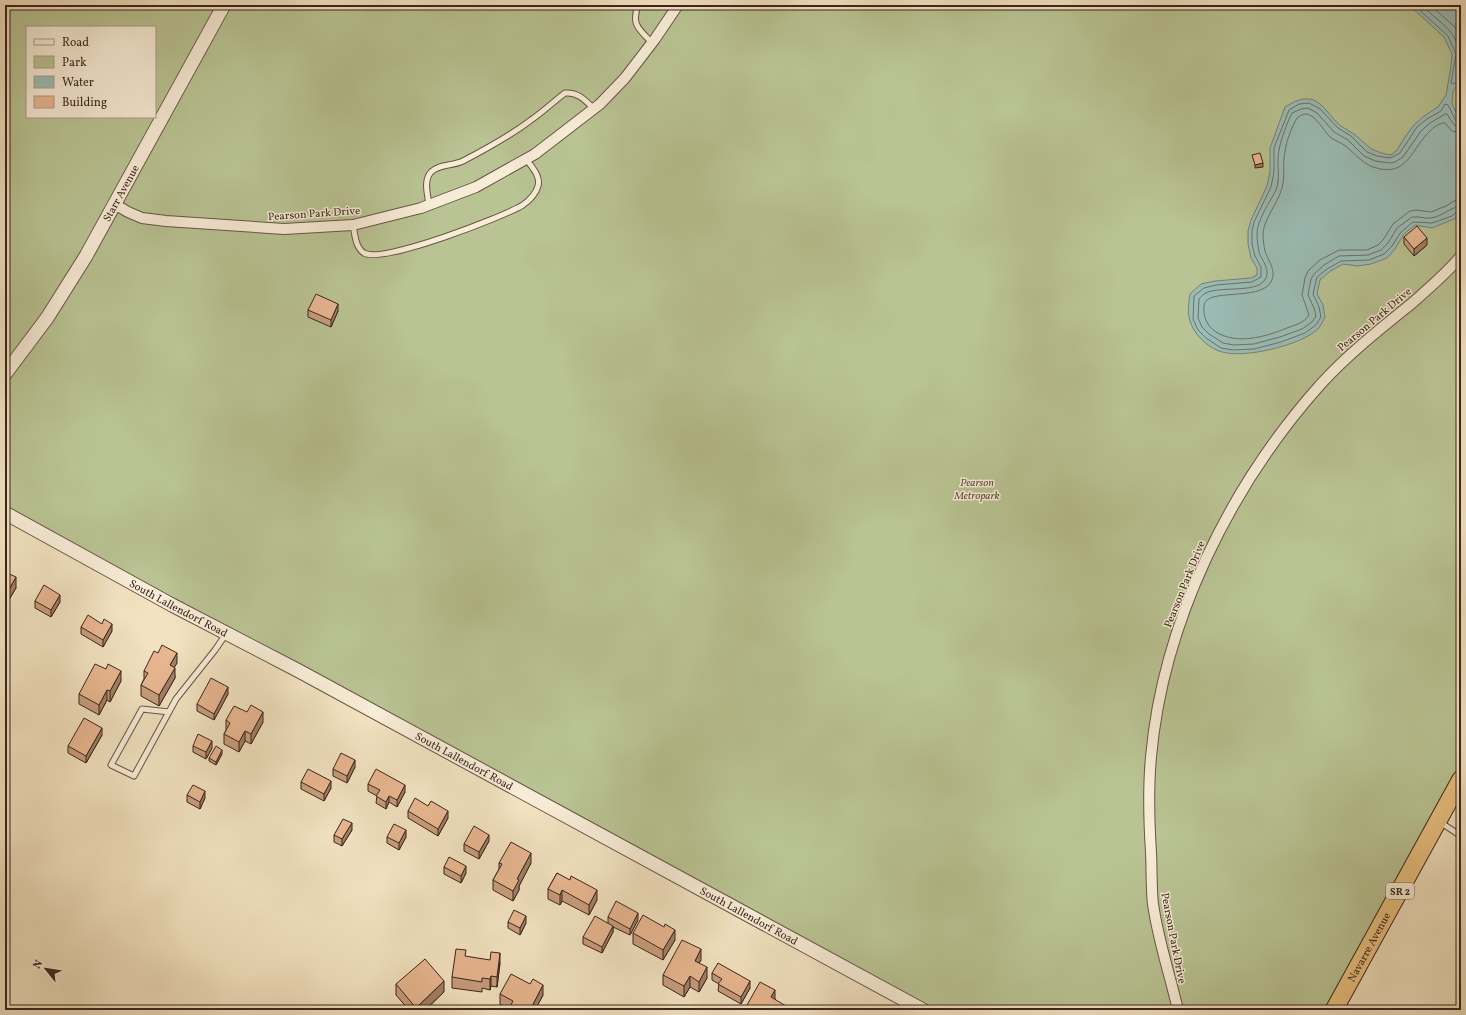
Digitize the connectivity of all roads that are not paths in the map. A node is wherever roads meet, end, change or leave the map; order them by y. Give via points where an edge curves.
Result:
1 (224, 5) edge
2 (638, 5) edge
3 (678, 5) edge
4 (652, 43) junction
5 (594, 109) junction
6 (526, 159) junction
7 (116, 205) junction
8 (429, 205) junction
9 (353, 225) junction
10 (1461, 256) edge
11 (5, 374) edge
12 (5, 513) edge
13 (226, 633) junction
14 (169, 712) junction
15 (1461, 779) edge
16 (1438, 821) junction
17 (1461, 836) edge
18 (924, 1010) edge
19 (1178, 1010) edge
20 (1334, 1010) edge

1 - 7 street, Starr Avenue
2 - 4 lane via 635,24
3 - 4 street, Pearson Park Drive
4 - 5 street, Pearson Park Drive via 625,78
5 - 6 street, Pearson Park Drive
5 - 8 lane via 577,94 565,93 532,120 494,145 460,162 441,166 431,172 427,180
6 - 8 street, Pearson Park Drive via 476,187
6 - 9 lane via 539,180 533,195 523,204 475,226 408,249 378,255 362,252 356,243
7 - 9 street, Pearson Park Drive via 142,218 166,222 284,229
7 - 11 street, Starr Avenue via 47,318
8 - 9 street, Pearson Park Drive
10 - 19 street, Pearson Park Drive via 1429,288 1338,365 1277,438 1217,534 1180,625 1166,672 1150,758 1149,823 1153,904
12 - 13 street, South Lallendorf Road
13 - 14 lane
13 - 18 street, South Lallendorf Road
14 - 14 lane via 134,776 111,765 142,709
15 - 16 highway, Navarre Avenue / SR 2
16 - 17 lane
16 - 20 highway, Navarre Avenue / SR 2

